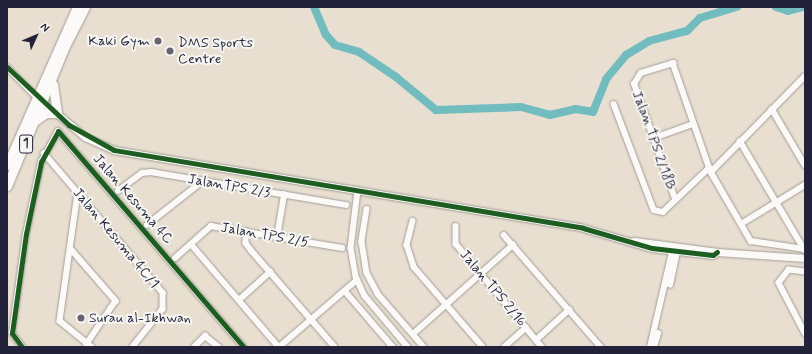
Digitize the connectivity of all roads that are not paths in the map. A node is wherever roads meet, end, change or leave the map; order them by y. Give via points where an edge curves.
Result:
1 (71, 7) edge
2 (77, 7) edge
3 (85, 7) edge
4 (70, 19) junction
5 (57, 65) junction
6 (7, 67) edge
7 (804, 79) edge
8 (40, 99) junction
9 (614, 104) dead end
10 (772, 109) junction
11 (57, 113) junction
12 (35, 121) junction
13 (692, 124) junction
14 (654, 138) junction
15 (740, 141) junction
16 (44, 153) junction
17 (7, 165) edge
18 (805, 165) edge
19 (710, 170) junction
20 (203, 181) junction
21 (805, 185) edge
22 (7, 186) edge
23 (118, 191) dead end
24 (358, 191) junction
25 (78, 193) junction
26 (284, 195) junction
27 (675, 198) junction
28 (777, 202) junction
29 (346, 205) dead end
30 (367, 209) dead end
31 (413, 221) dead end
32 (741, 224) junction
33 (147, 226) dead end
34 (456, 226) dead end
35 (246, 231) junction
36 (504, 235) dead end
37 (277, 237) junction
38 (191, 244) junction
39 (513, 245) junction
40 (342, 248) dead end
41 (675, 248) junction
42 (71, 249) junction
43 (805, 249) edge
44 (175, 258) dead end
45 (805, 258) edge
46 (270, 272) junction
47 (805, 272) edge
48 (480, 274) junction
49 (357, 280) junction
50 (345, 291) junction
51 (239, 300) junction
52 (446, 303) junction
53 (569, 310) junction
54 (311, 319) junction
55 (526, 328) junction
56 (805, 333) edge
57 (413, 334) junction
58 (536, 340) junction
59 (90, 345) edge
60 (481, 346) edge
61 (22, 347) edge
62 (133, 347) edge
63 (194, 347) edge
64 (219, 347) edge
65 (244, 347) edge
66 (279, 347) edge
67 (335, 347) edge
68 (393, 347) edge
69 (408, 347) edge
70 (424, 347) edge
71 (504, 347) edge
72 (542, 347) edge
73 (601, 347) edge
74 (650, 347) edge
75 (654, 347) edge

1 - 4 main road
2 - 4 main road, 1
3 - 5 main road, 1
4 - 8 main road, 1
5 - 8 main road, 1
5 - 11 main road via 52,91
6 - 8 street
7 - 10 street, Jalan TPS 2/18B
8 - 11 street
8 - 12 main road, 1
8 - 17 main road, 1
9 - 27 street via 654,210 663,212
10 - 15 street, Jalan TPS 2/18B
10 - 18 street
11 - 12 main road via 46,112
11 - 24 street via 85,136 114,150
12 - 22 main road, 1
13 - 14 street
13 - 14 street, Jalan TPS 2/18B via 673,63 641,73 634,84
13 - 19 street
14 - 27 street, Jalan TPS 2/18B
15 - 19 street, Jalan TPS 2/18B
15 - 28 street
16 - 25 street, Jalan Kesuma 4C/1
16 - 61 street, Jalan Kesuma 4C via 17,288 12,333
16 - 65 street, Jalan Kesuma 4C via 58,131
19 - 27 street, Jalan TPS 2/18B
19 - 32 street
20 - 23 street, JalanTPS 2/3 via 142,173
20 - 26 street, JalanTPS 2/3
20 - 33 street
21 - 28 street
24 - 41 street via 564,225 634,241 640,246
24 - 49 street via 351,248
25 - 42 street
25 - 62 street, Jalan Kesuma 4C/1 via 163,293 163,309
26 - 29 street, JalanTPS 2/3
26 - 37 street
28 - 32 street
28 - 43 street
30 - 57 street via 362,242 366,272 378,294
31 - 52 street via 409,257
32 - 43 street via 751,240 757,244
34 - 48 street, Jalan TPS 2/16 via 456,244
35 - 37 street, Jalan TPS 2/5
35 - 38 street, Jalan TPS 2/5 via 211,226
35 - 46 street via 246,243
36 - 39 street
37 - 40 street, Jalan TPS 2/5
38 - 44 street, Jalan TPS 2/5
38 - 51 street
39 - 48 street
39 - 53 street
41 - 45 street
41 - 74 street
41 - 75 street
42 - 59 street via 60,321
42 - 59 street via 116,301
46 - 51 street
46 - 54 street
47 - 56 street via 785,272 780,290
48 - 52 street
48 - 55 street, Jalan TPS 2/16
49 - 50 street
49 - 69 street via 365,296
50 - 54 street
50 - 68 street
51 - 66 street
52 - 57 street
52 - 60 street
53 - 58 street
53 - 73 street
54 - 66 street
54 - 67 street
55 - 58 street, Jalan TPS 2/16
55 - 71 street
57 - 70 street
58 - 72 street, Jalan TPS 2/16
63 - 64 street via 205,336

